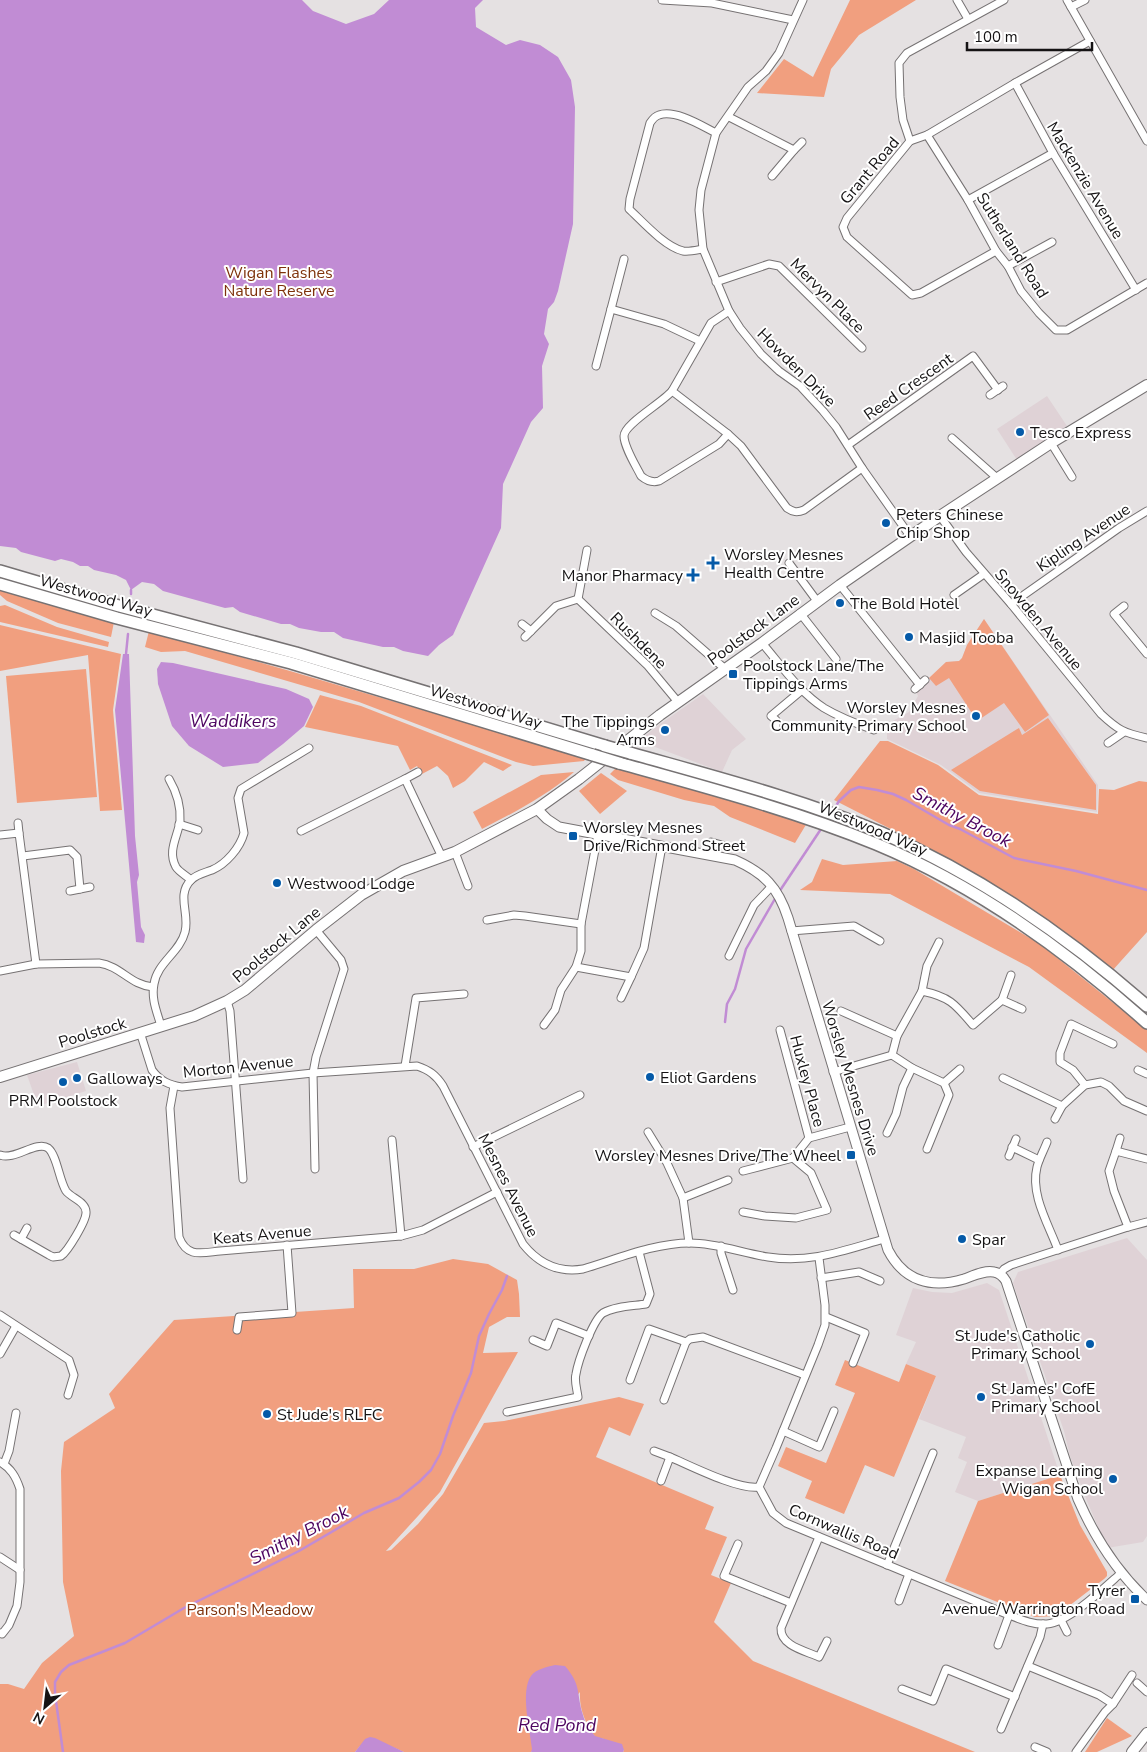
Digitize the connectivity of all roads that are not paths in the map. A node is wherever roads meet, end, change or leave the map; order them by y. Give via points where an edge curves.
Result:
1 (662, 0) edge
2 (803, 0) edge
3 (957, 0) edge
4 (1004, 0) edge
5 (1067, 0) edge
6 (1085, 0) edge
7 (713, 1) edge
8 (1071, 7) junction
9 (968, 19) junction
10 (794, 20) junction
11 (1090, 42) junction
12 (1015, 83) junction
13 (729, 116) junction
14 (716, 133) junction
15 (927, 135) junction
16 (910, 141) junction
17 (1147, 141) edge
18 (802, 142) dead end
19 (794, 150) junction
20 (1053, 153) junction
21 (772, 176) dead end
22 (968, 200) junction
23 (1052, 242) dead end
24 (703, 249) junction
25 (996, 251) junction
26 (624, 259) dead end
27 (1008, 266) junction
28 (716, 282) junction
29 (1147, 283) edge
30 (1136, 290) junction
31 (611, 309) junction
32 (729, 311) junction
33 (700, 341) junction
34 (862, 348) dead end
35 (596, 366) dead end
36 (1147, 385) edge
37 (672, 391) junction
38 (990, 394) dead end
39 (728, 434) junction
40 (952, 438) dead end
41 (1051, 443) junction
42 (848, 445) junction
43 (862, 468) junction
44 (1072, 477) dead end
45 (997, 478) junction
46 (1147, 511) edge
47 (940, 516) junction
48 (910, 536) junction
49 (587, 550) dead end
50 (789, 563) dead end
51 (0, 571) edge
52 (984, 574) junction
53 (0, 584) edge
54 (840, 585) junction
55 (954, 595) dead end
56 (578, 599) junction
57 (817, 601) junction
58 (1011, 604) junction
59 (1124, 606) dead end
60 (656, 613) dead end
61 (800, 613) junction
62 (522, 624) dead end
63 (762, 643) junction
64 (1147, 654) edge
65 (836, 659) dead end
66 (724, 668) junction
67 (920, 685) dead end
68 (802, 690) junction
69 (678, 702) junction
70 (776, 726) dead end
71 (874, 730) dead end
72 (1124, 732) junction
73 (1147, 738) edge
74 (1108, 743) dead end
75 (309, 748) dead end
76 (418, 772) dead end
77 (404, 779) junction
78 (169, 780) dead end
79 (537, 809) junction
80 (18, 823) dead end
81 (179, 824) junction
82 (198, 830) dead end
83 (301, 831) dead end
84 (19, 833) junction
85 (598, 834) junction
86 (0, 835) edge
87 (662, 846) junction
88 (729, 847) dead end
89 (455, 852) junction
90 (23, 856) junction
91 (714, 856) junction
92 (442, 857) junction
93 (192, 880) junction
94 (468, 886) dead end
95 (90, 888) dead end
96 (774, 888) junction
97 (80, 889) junction
98 (70, 891) dead end
99 (487, 920) dead end
100 (582, 924) junction
101 (316, 930) junction
102 (791, 931) junction
103 (880, 941) dead end
104 (939, 942) dead end
105 (730, 956) dead end
106 (36, 964) junction
107 (576, 966) junction
108 (0, 971) edge
109 (1011, 975) dead end
110 (631, 977) junction
111 (153, 987) junction
112 (922, 991) junction
113 (464, 994) dead end
114 (621, 998) dead end
115 (1002, 1000) junction
116 (227, 1001) junction
117 (1147, 1006) edge
118 (1022, 1009) dead end
119 (841, 1011) dead end
120 (194, 1016) joint
121 (1147, 1023) edge
122 (544, 1025) dead end
123 (161, 1026) junction
124 (780, 1030) dead end
125 (140, 1032) junction
126 (897, 1036) junction
127 (1113, 1044) dead end
128 (892, 1055) junction
129 (405, 1066) junction
130 (912, 1068) junction
131 (960, 1068) dead end
132 (1138, 1070) dead end
133 (833, 1072) junction
134 (313, 1073) junction
135 (1147, 1074) edge
136 (0, 1077) edge
137 (1003, 1078) dead end
138 (235, 1081) junction
139 (944, 1083) junction
140 (1086, 1085) junction
141 (174, 1086) junction
142 (580, 1095) dead end
143 (1062, 1106) junction
144 (1147, 1111) edge
145 (1055, 1119) dead end
146 (850, 1127) junction
147 (648, 1132) dead end
148 (887, 1134) dead end
149 (809, 1138) junction
150 (1120, 1138) dead end
151 (1016, 1139) dead end
152 (392, 1140) dead end
153 (1047, 1142) dead end
154 (473, 1147) junction
155 (1012, 1148) junction
156 (927, 1149) dead end
157 (1116, 1151) junction
158 (0, 1156) edge
159 (1009, 1156) dead end
160 (794, 1158) junction
161 (1147, 1159) edge
162 (1040, 1160) junction
163 (315, 1169) dead end
164 (743, 1171) dead end
165 (243, 1179) dead end
166 (728, 1180) dead end
167 (497, 1192) junction
168 (683, 1198) junction
169 (743, 1212) dead end
170 (1147, 1222) edge
171 (1128, 1227) junction
172 (27, 1228) dead end
173 (401, 1236) junction
174 (884, 1239) junction
175 (689, 1243) junction
176 (287, 1246) junction
177 (721, 1246) junction
178 (1058, 1250) junction
179 (639, 1252) junction
180 (819, 1258) junction
181 (1000, 1274) junction
182 (821, 1278) junction
183 (880, 1281) dead end
184 (733, 1290) dead end
185 (0, 1315) edge
186 (826, 1317) junction
187 (16, 1326) junction
188 (238, 1330) dead end
189 (589, 1336) junction
190 (533, 1340) dead end
191 (686, 1342) junction
192 (0, 1354) edge
193 (853, 1363) dead end
194 (806, 1375) junction
195 (630, 1380) dead end
196 (68, 1395) dead end
197 (664, 1400) dead end
198 (834, 1411) dead end
199 (507, 1412) dead end
200 (16, 1413) dead end
201 (783, 1431) junction
202 (654, 1451) dead end
203 (933, 1453) dead end
204 (670, 1458) junction
205 (2, 1463) edge
206 (661, 1480) dead end
207 (758, 1487) junction
208 (819, 1537) junction
209 (738, 1544) dead end
210 (0, 1557) edge
211 (888, 1565) junction
212 (20, 1570) junction
213 (1121, 1573) junction
214 (909, 1574) junction
215 (1147, 1600) edge
216 (898, 1601) dead end
217 (791, 1603) junction
218 (1010, 1615) junction
219 (1061, 1620) junction
220 (1043, 1624) junction
221 (1067, 1632) dead end
222 (0, 1634) edge
223 (826, 1641) dead end
224 (998, 1645) dead end
225 (1028, 1666) junction
226 (1132, 1675) dead end
227 (1136, 1684) dead end
228 (902, 1689) dead end
229 (1147, 1692) edge
230 (1015, 1697) junction
231 (1113, 1704) junction
232 (1001, 1729) dead end
233 (1147, 1733) edge
234 (1035, 1747) dead end
235 (1047, 1752) edge
236 (1076, 1752) edge
237 (1132, 1752) edge

1 - 7 street
2 - 10 street, Howden Drive
3 - 9 street
4 - 9 street
5 - 8 street
6 - 8 street
7 - 10 street
8 - 11 street
9 - 16 street via 907,53 900,62 900,97
10 - 13 street, Howden Drive via 766,71 748,87
11 - 12 street, Grant Road
11 - 17 street
12 - 15 street, Grant Road
12 - 20 street, Mackenzie Avenue
13 - 14 street, Howden Drive
13 - 19 street
14 - 24 street, Howden Drive via 701,190 699,210
14 - 24 street via 679,116 656,116 650,123 630,199 629,209 669,244 683,251
15 - 16 street, Grant Road
15 - 22 street, Sutherland Road
16 - 25 street, Grant Road via 847,218 843,227 847,237 912,295
18 - 19 street
19 - 21 street
20 - 22 street
20 - 30 street, Mackenzie Avenue
22 - 25 street, Sutherland Road
23 - 27 street
24 - 28 street, Howden Drive
25 - 27 street, Sutherland Road
26 - 31 street
27 - 30 street, Sutherland Road via 1021,291 1056,330 1067,330
28 - 32 street, Howden Drive
28 - 34 street, Mervyn Place via 769,264 779,266
29 - 30 street, Sutherland Road
31 - 33 street via 664,324
31 - 35 street
32 - 33 street via 711,324
32 - 42 street, Howden Drive via 761,354 809,395
33 - 37 street
36 - 41 main road, Poolstock Lane
37 - 39 street
37 - 39 street via 630,424 624,433 625,442 644,480 659,481 719,444
38 - 42 street, Reed Crescent via 1000,388 973,356
39 - 43 street via 752,460 787,508 795,512 804,510
40 - 45 street
41 - 44 street
41 - 45 main road, Poolstock Lane
42 - 43 street, Howden Drive
43 - 48 street, Howden Drive
45 - 47 main road, Poolstock Lane
46 - 58 street, Kipling Avenue
47 - 48 main road, Poolstock Lane
47 - 52 street, Snowden Avenue
48 - 54 main road, Poolstock Lane
49 - 56 street
50 - 57 street
51 - 117 highway, Westwood Way, bridge via 296,654 847,819 949,865 1007,899 1075,947
52 - 55 street
52 - 58 street, Snowden Avenue
53 - 121 highway, Westwood Way, bridge via 291,663 840,830 915,862 1003,911 1075,961
54 - 57 main road, Poolstock Lane
54 - 67 street
56 - 62 street via 556,606 528,634
56 - 69 street, Rushdene via 648,666
57 - 61 main road, Poolstock Lane
58 - 72 street, Snowden Avenue via 1101,714
59 - 64 street via 1114,614
60 - 66 street
61 - 63 main road, Poolstock Lane
61 - 65 street
63 - 66 main road, Poolstock Lane
63 - 68 street
66 - 69 main road, Poolstock Lane
68 - 70 street via 767,716 776,720
68 - 71 street via 823,707
69 - 79 main road, Poolstock Lane
72 - 73 street, Snowden Avenue
72 - 74 street
75 - 93 street via 241,789 238,798 243,839 227,860
76 - 77 street
77 - 83 street
77 - 92 street
78 - 81 street via 177,788
79 - 85 street, Worsley Mesnes Drive via 559,827
79 - 89 main road, Poolstock Lane
80 - 84 street
81 - 82 street
81 - 93 street via 173,852 176,868
84 - 86 street
84 - 90 street
85 - 87 street, Worsley Mesnes Drive
85 - 100 street
87 - 91 street, Worsley Mesnes Drive
87 - 110 street via 644,948
88 - 91 street via 714,843
89 - 92 main road, Poolstock Lane
89 - 94 street
90 - 97 street via 70,850 77,857
90 - 106 street
91 - 96 street, Worsley Mesnes Drive via 751,867
92 - 101 main road, Poolstock Lane via 403,871 361,894
93 - 111 street via 184,893 186,931 158,972
95 - 97 street
96 - 102 street, Worsley Mesnes Drive
96 - 105 street via 754,905
97 - 98 street
99 - 100 street via 502,921 524,916
100 - 107 street via 582,944
101 - 116 main road, Poolstock Lane via 245,990
101 - 134 street via 341,960 344,969
102 - 103 street via 854,926
102 - 133 street, Worsley Mesnes Drive
104 - 112 street via 927,966
106 - 108 street
106 - 111 street via 109,964 138,984
107 - 110 street
107 - 122 street
109 - 115 street
110 - 114 street
111 - 123 street
112 - 115 street via 940,995 956,1004 972,1025
112 - 126 street
113 - 129 street via 416,998
115 - 118 street
116 - 120 main road, Poolstock Lane
116 - 138 street
119 - 126 street
120 - 123 main road, Poolstock
123 - 125 main road, Poolstock
124 - 149 street, Huxley Place
125 - 136 main road, Poolstock
125 - 141 street, Morton Avenue via 152,1070 161,1080
126 - 128 street
127 - 140 street via 1071,1024 1060,1062 1073,1070
128 - 130 street
128 - 133 street
129 - 134 street, Mesnes Avenue
129 - 154 street, Mesnes Avenue via 426,1068 438,1078
130 - 139 street
130 - 148 street
131 - 139 street
132 - 135 street
133 - 146 street, Worsley Mesnes Drive
134 - 138 street, Morton Avenue
134 - 163 street
137 - 143 street
138 - 141 street, Morton Avenue
138 - 165 street
139 - 156 street via 949,1094
140 - 143 street
140 - 144 street via 1101,1082 1124,1101
141 - 176 street, Keats Avenue via 170,1108 179,1237 184,1246 197,1253
142 - 154 street
143 - 145 street
146 - 149 street
146 - 174 street, Worsley Mesnes Drive
147 - 168 street
149 - 160 street
150 - 157 street
151 - 155 street
152 - 173 street
153 - 162 street
154 - 167 street, Mesnes Avenue
155 - 159 street
155 - 162 street
157 - 161 street
157 - 171 street via 1109,1172
158 - 172 street via 7,1157 41,1146 47,1148 53,1154 67,1192 86,1210 71,1244 61,1256 49,1255 17,1237
160 - 164 street
160 - 169 street via 811,1173 827,1210 796,1218
162 - 178 street via 1036,1177 1038,1196
166 - 168 street
167 - 173 street, Keats Avenue via 423,1230
167 - 179 street, Mesnes Avenue via 522,1244 536,1258 552,1267 583,1269
168 - 175 street
170 - 171 street, Worsley Mesnes Drive
171 - 178 street, Worsley Mesnes Drive
173 - 176 street, Keats Avenue
174 - 180 street, Mesnes Avenue
174 - 181 street, Worsley Mesnes Drive via 898,1266 924,1282 943,1283 986,1272
175 - 177 street, Mesnes Avenue
175 - 179 street, Mesnes Avenue
176 - 188 street via 292,1313 239,1317
177 - 180 street, Mesnes Avenue via 769,1258
177 - 184 street
178 - 181 street, Worsley Mesnes Drive via 1011,1265
179 - 189 street via 650,1294 646,1304 602,1314
180 - 182 street
181 - 213 street via 1006,1281 1078,1499 1091,1528
182 - 183 street via 859,1272
182 - 186 street
185 - 187 street
186 - 193 street via 865,1333
186 - 194 street
187 - 192 street
187 - 196 street via 69,1360 74,1375
189 - 190 street via 556,1323 547,1346
189 - 199 street via 576,1374 578,1397
191 - 194 street via 703,1337
191 - 195 street via 649,1329
191 - 197 street
194 - 201 street
198 - 201 street via 819,1447
200 - 205 street via 9,1451
201 - 207 street
202 - 204 street
203 - 211 street
204 - 206 street
204 - 207 street via 738,1485
205 - 212 street via 16,1478 20,1489
207 - 208 street, Cornwallis Road via 779,1519
208 - 211 street, Cornwallis Road
208 - 217 street
209 - 217 street via 724,1576
210 - 212 street
211 - 214 street, Cornwallis Road
212 - 222 street via 17,1606 9,1625
213 - 215 street
213 - 219 street, Cornwallis Road
214 - 216 street
214 - 218 street, Cornwallis Road
217 - 223 street via 781,1628 784,1640 819,1657
218 - 220 street, Cornwallis Road
218 - 224 street
219 - 220 street, Cornwallis Road
219 - 221 street
220 - 225 street
225 - 230 street
225 - 231 street via 1099,1695
226 - 231 street
227 - 229 street
228 - 230 street via 933,1701 946,1669
230 - 232 street
231 - 236 street
233 - 237 main road
234 - 235 street

